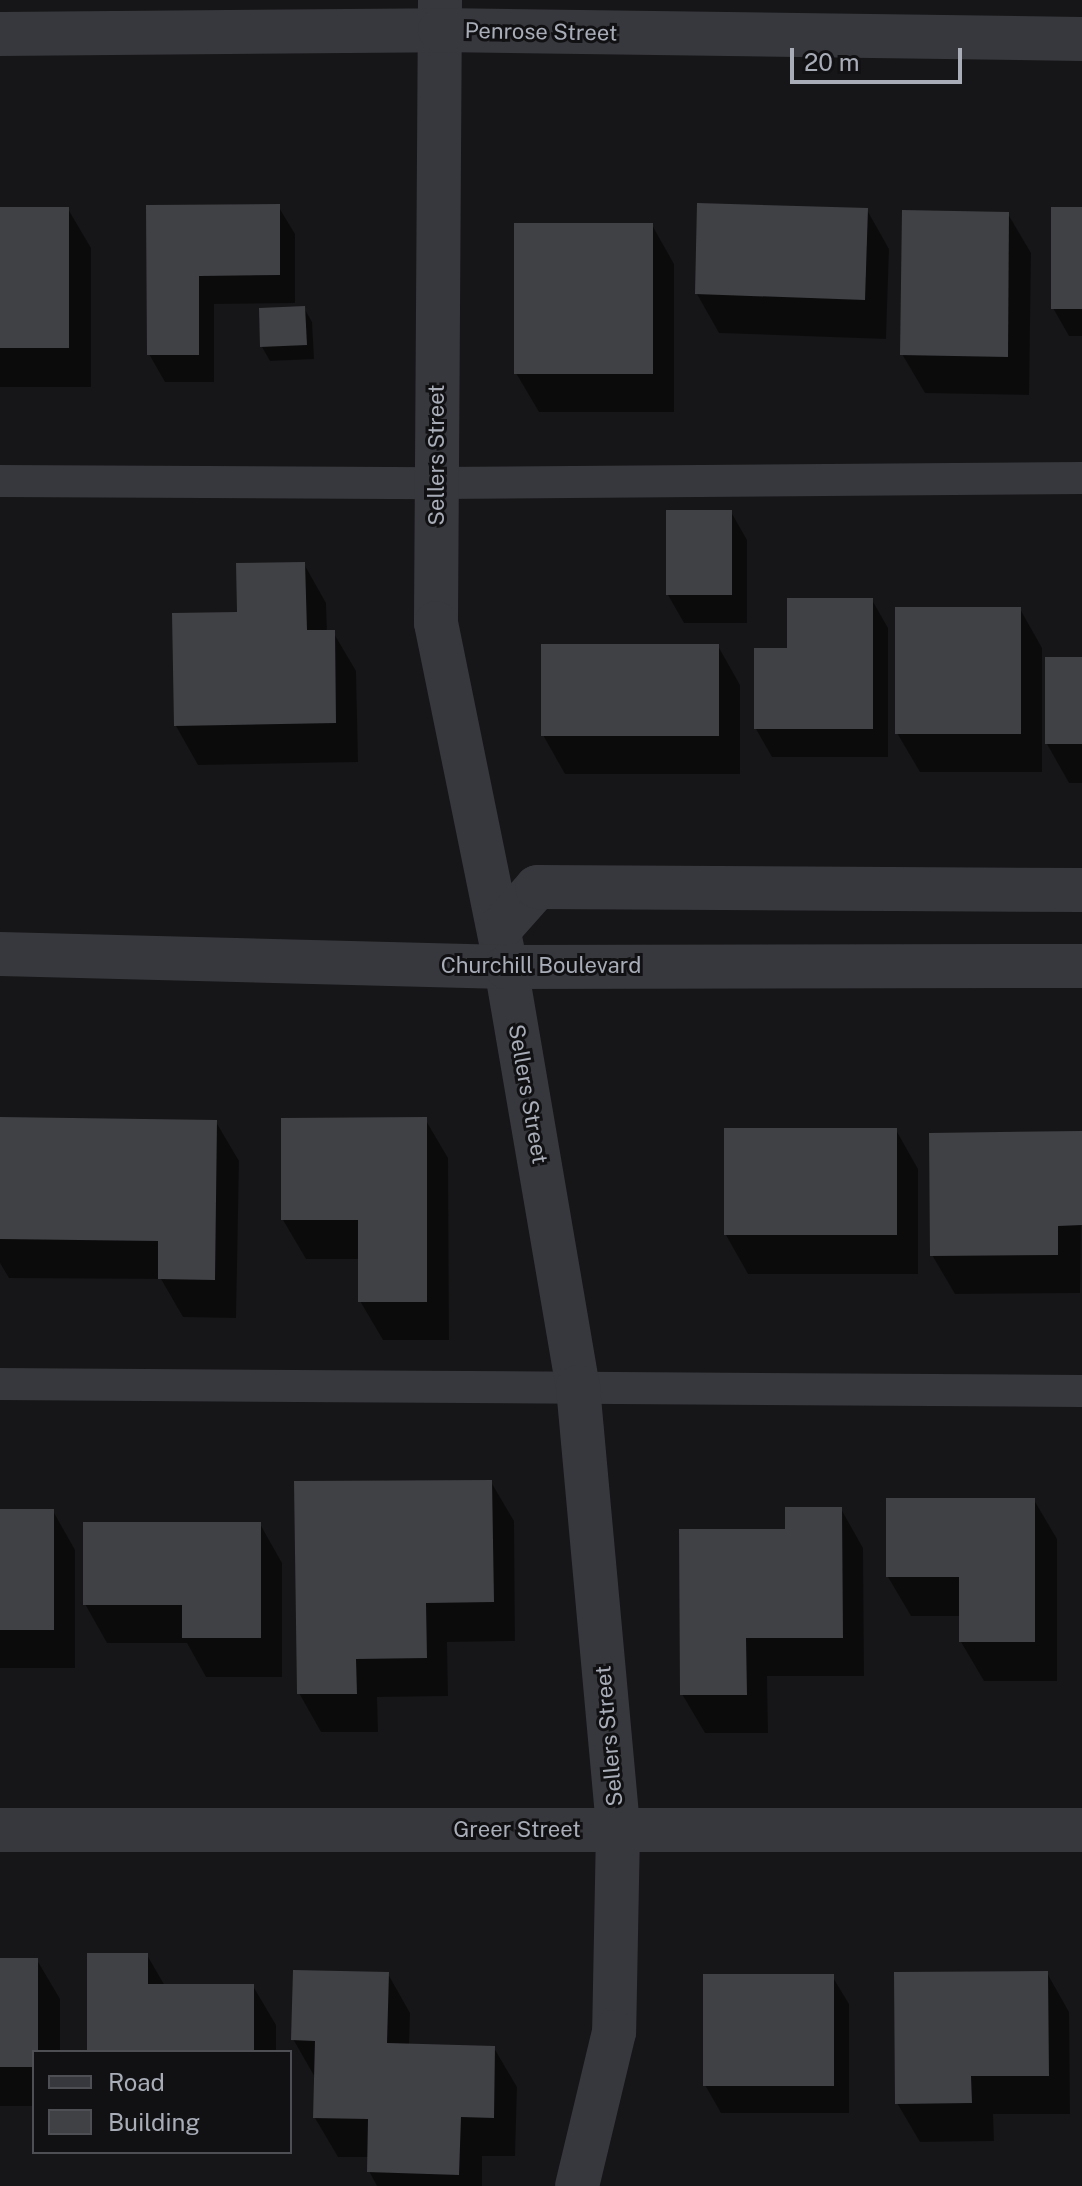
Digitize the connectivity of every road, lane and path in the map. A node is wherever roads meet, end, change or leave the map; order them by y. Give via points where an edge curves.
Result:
1 (440, 15) edge
2 (0, 34) edge
3 (1082, 39) edge
4 (1082, 478) edge
5 (0, 481) edge
6 (437, 483) junction
7 (1082, 890) edge
8 (502, 949) junction
9 (0, 954) edge
10 (1082, 966) edge
11 (0, 1384) edge
12 (578, 1387) junction
13 (1082, 1391) edge
14 (0, 1830) edge
15 (618, 1830) junction
16 (1082, 1830) edge
17 (577, 2186) edge

1 - 2 street, Penrose Street
1 - 3 street, Penrose Street
1 - 6 street, Sellers Street
4 - 6 lane
5 - 6 lane
6 - 8 street, Sellers Street via 436,623
7 - 8 street via 537,887
8 - 9 street, Churchill Boulevard
8 - 10 street, Churchill Boulevard
8 - 12 street, Sellers Street
11 - 12 lane
12 - 13 lane
12 - 15 street, Sellers Street
14 - 15 street, Greer Street
15 - 16 street, Greer Street
15 - 17 street, Sellers Street via 614,2032

